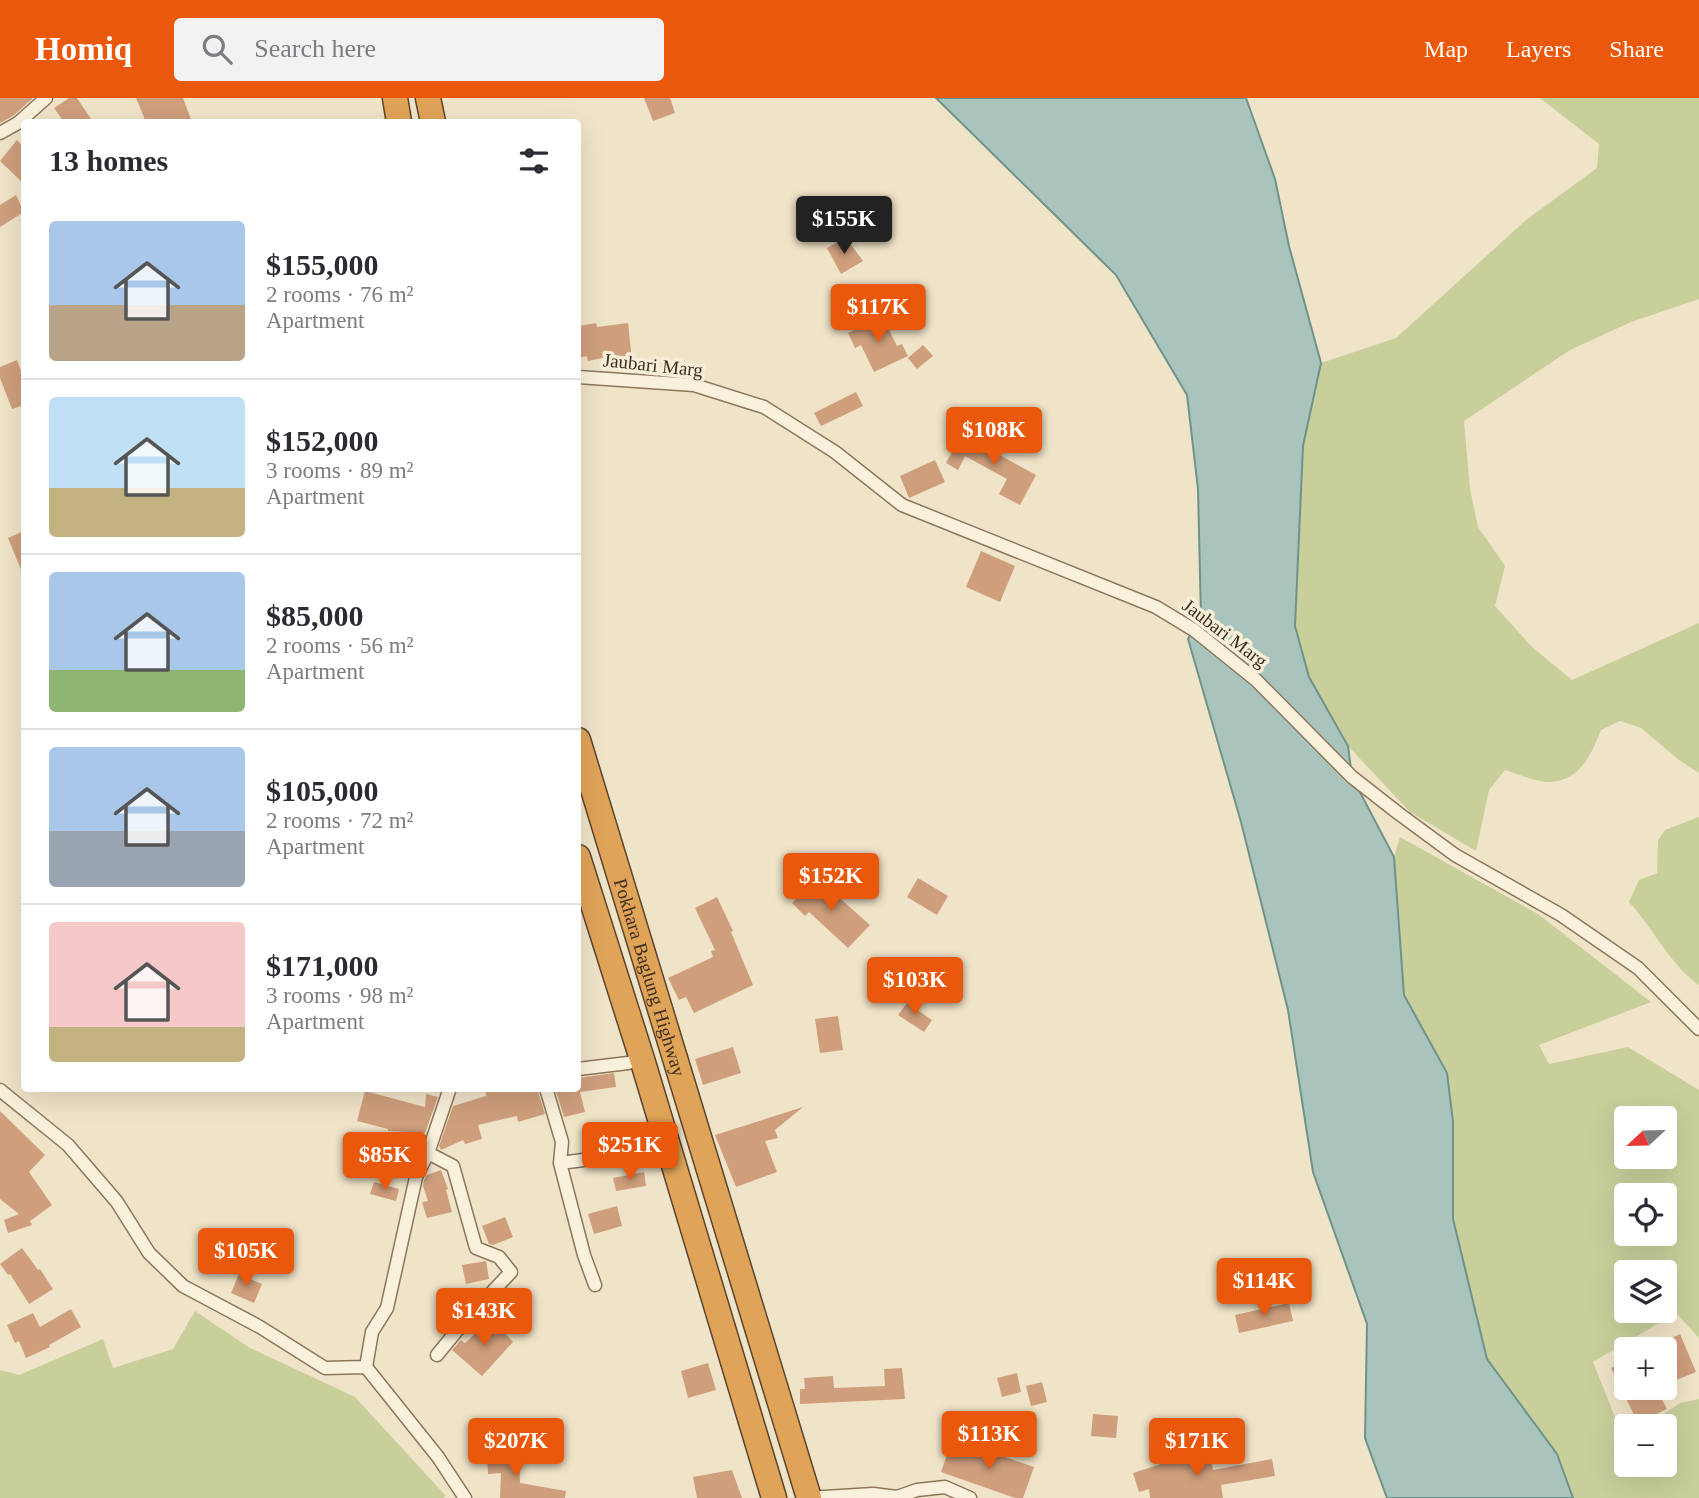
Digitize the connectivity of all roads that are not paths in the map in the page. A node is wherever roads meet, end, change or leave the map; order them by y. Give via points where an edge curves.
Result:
1 (46, 98) edge
2 (395, 98) edge
3 (428, 98) edge
4 (22, 119) edge
5 (398, 119) edge
6 (432, 119) edge
7 (21, 120) edge
8 (0, 134) edge
9 (581, 377) edge
10 (581, 750) edge
11 (581, 866) edge
12 (1699, 1028) edge
13 (642, 1059) junction
14 (581, 1069) edge
15 (0, 1090) edge
16 (449, 1092) edge
17 (547, 1092) edge
18 (669, 1149) junction
19 (428, 1153) junction
20 (560, 1163) junction
21 (596, 1285) dead end
22 (437, 1355) dead end
23 (366, 1367) junction
24 (465, 1498) edge
25 (774, 1498) edge
26 (808, 1498) edge
27 (970, 1498) edge

1 - 4 street
2 - 5 highway
3 - 6 highway
7 - 8 street
9 - 12 street, Jaubari Marg via 694,385 764,407 835,452 902,505 1156,607 1194,630 1256,680 1352,777 1398,813 1455,855 1561,915 1638,968
10 - 26 highway, Pokhara Baglung Highway
11 - 13 highway, Pokhara Baglung Highway
13 - 14 street
13 - 18 highway, Pokhara Baglung Highway
15 - 23 street via 68,1145 117,1202 149,1253 183,1286 325,1368
16 - 19 street
17 - 20 street via 562,1142
18 - 20 street
18 - 25 highway, Pokhara Baglung Highway
19 - 22 street via 453,1166 476,1248 499,1257 511,1272
19 - 23 street via 416,1177 387,1308 372,1332
20 - 21 street
23 - 24 street
26 - 27 street via 897,1497 945,1487

